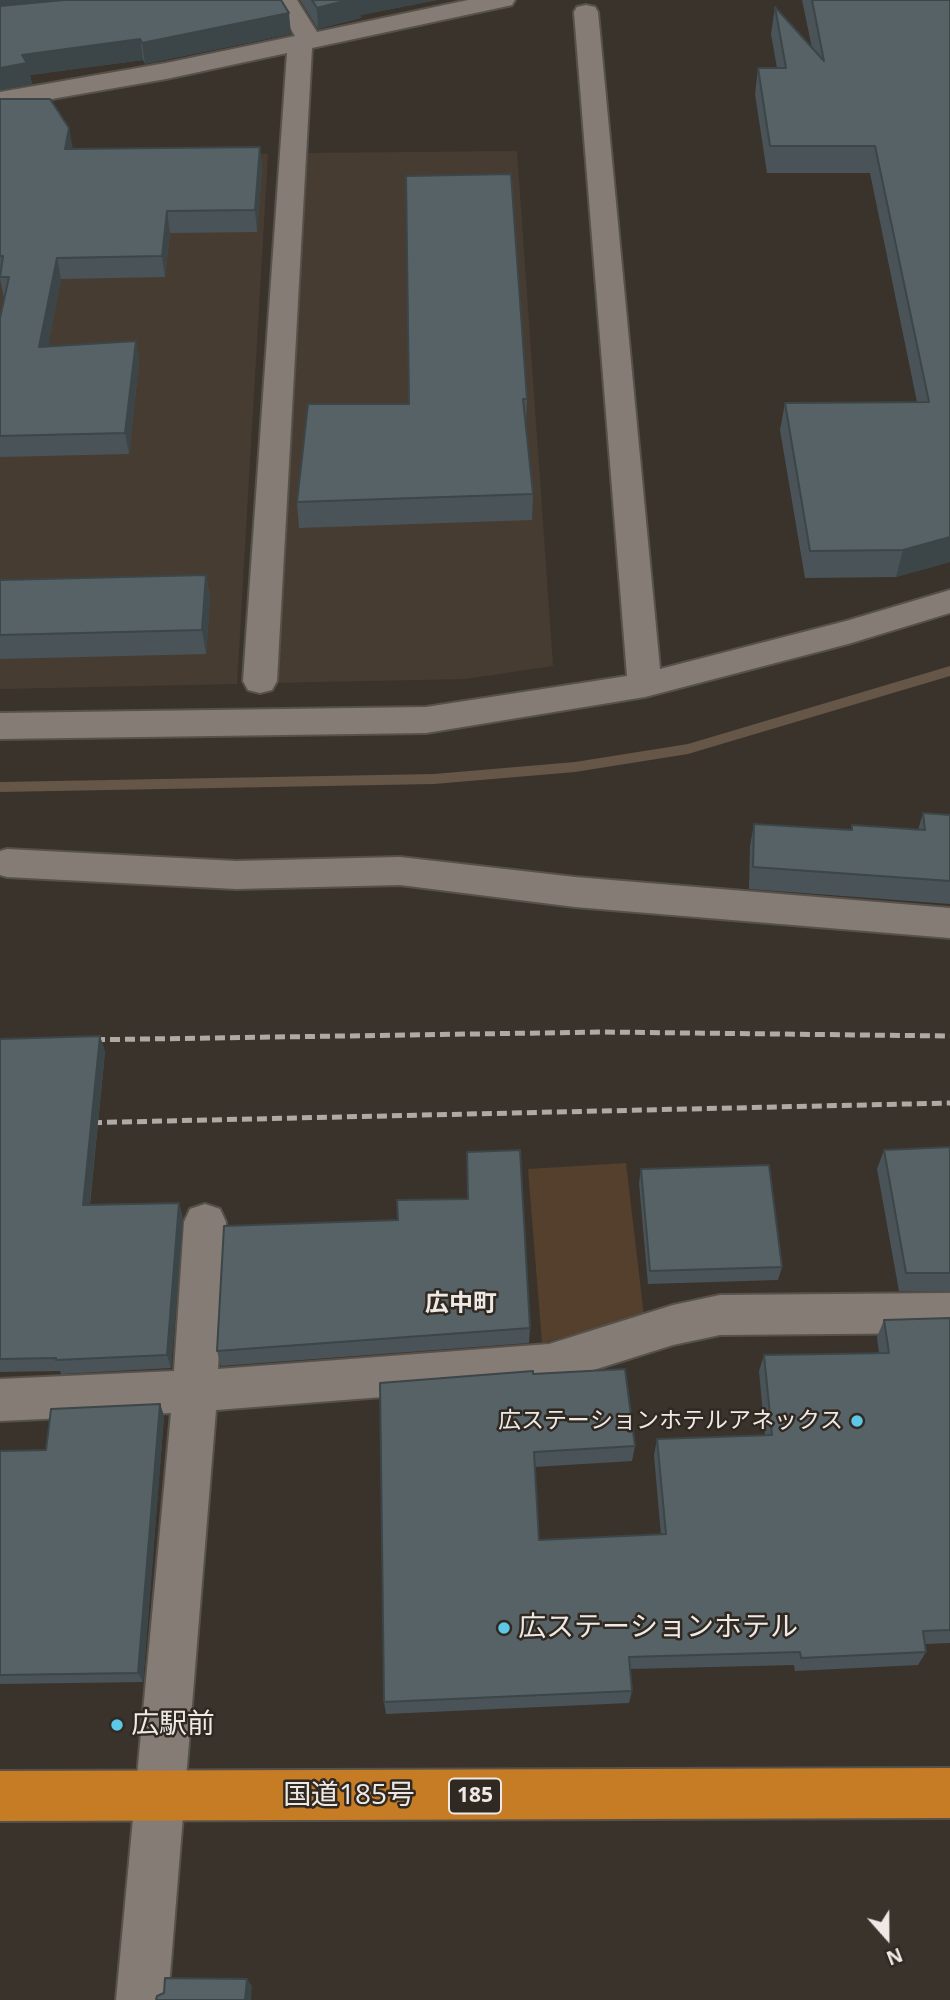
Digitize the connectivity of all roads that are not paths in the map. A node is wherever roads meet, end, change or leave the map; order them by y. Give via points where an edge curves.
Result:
1 (285, 0) edge
2 (503, 0) edge
3 (586, 12) dead end
4 (305, 42) junction
5 (0, 100) edge
6 (950, 601) edge
7 (260, 681) dead end
8 (645, 685) junction
9 (0, 726) edge
10 (7, 863) dead end
11 (950, 923) edge
12 (205, 1222) dead end
13 (950, 1313) edge
14 (195, 1391) junction
15 (0, 1399) edge
16 (950, 1793) edge
17 (0, 1796) edge
18 (158, 1797) junction
19 (142, 2000) edge

1 - 4 street
2 - 4 street
3 - 8 street
4 - 5 street
4 - 7 street
6 - 8 street
8 - 9 street via 426,720
10 - 11 street via 236,875 400,871 575,892
12 - 14 street
13 - 14 street via 720,1315 549,1364
14 - 15 street
14 - 18 street
16 - 18 highway, 国道185号 / 185
17 - 18 highway, 国道185号 / 185
18 - 19 street

